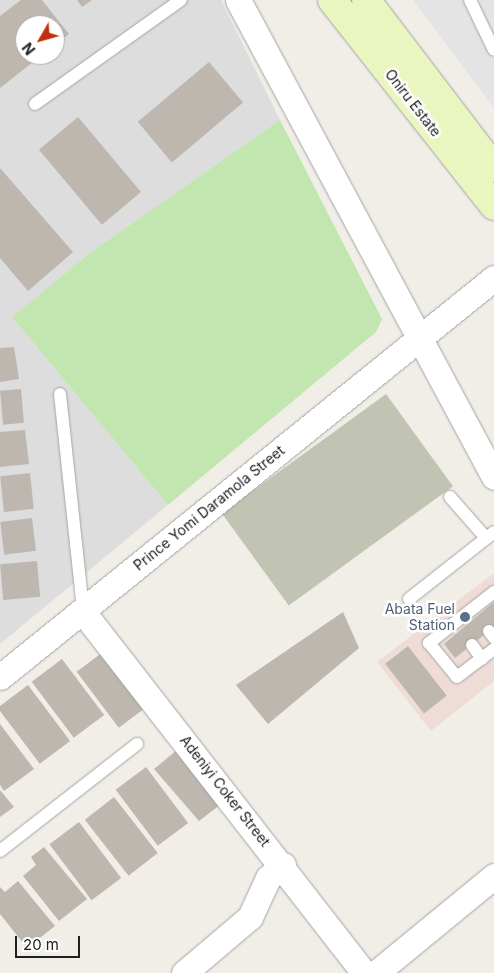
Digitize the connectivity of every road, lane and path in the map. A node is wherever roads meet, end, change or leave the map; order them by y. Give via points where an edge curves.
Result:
1 (181, 0) edge
2 (238, 0) edge
3 (332, 0) edge
4 (366, 0) edge
5 (470, 0) edge
6 (492, 44) edge
7 (35, 104) dead end
8 (494, 168) edge
9 (494, 206) edge
10 (494, 278) edge
11 (418, 337) junction
12 (60, 394) dead end
13 (494, 477) edge
14 (450, 497) dead end
15 (490, 535) edge
16 (493, 595) edge
17 (409, 599) dead end
18 (83, 612) junction
19 (472, 645) dead end
20 (494, 649) edge
21 (482, 658) junction
22 (0, 677) edge
23 (137, 744) dead end
24 (0, 851) edge
25 (283, 865) junction
26 (494, 876) edge
27 (363, 972) edge
28 (184, 973) edge

1 - 7 lane
2 - 11 street
3 - 9 street, Oniru Estate
4 - 8 street, Oniru Estate
5 - 6 lane
10 - 11 street, Prince Yomi Daramola Street
11 - 13 street
11 - 18 street, Prince Yomi Daramola Street
12 - 18 lane
14 - 15 lane
15 - 17 lane
16 - 21 lane via 457,627 429,643 453,676 459,677
18 - 22 street, Prince Yomi Daramola Street
18 - 25 street, Adeniyi Coker Street
19 - 21 lane
20 - 21 lane
23 - 24 lane
25 - 27 street, Adeniyi Coker Street
25 - 28 street via 268,878 250,917
26 - 27 street

